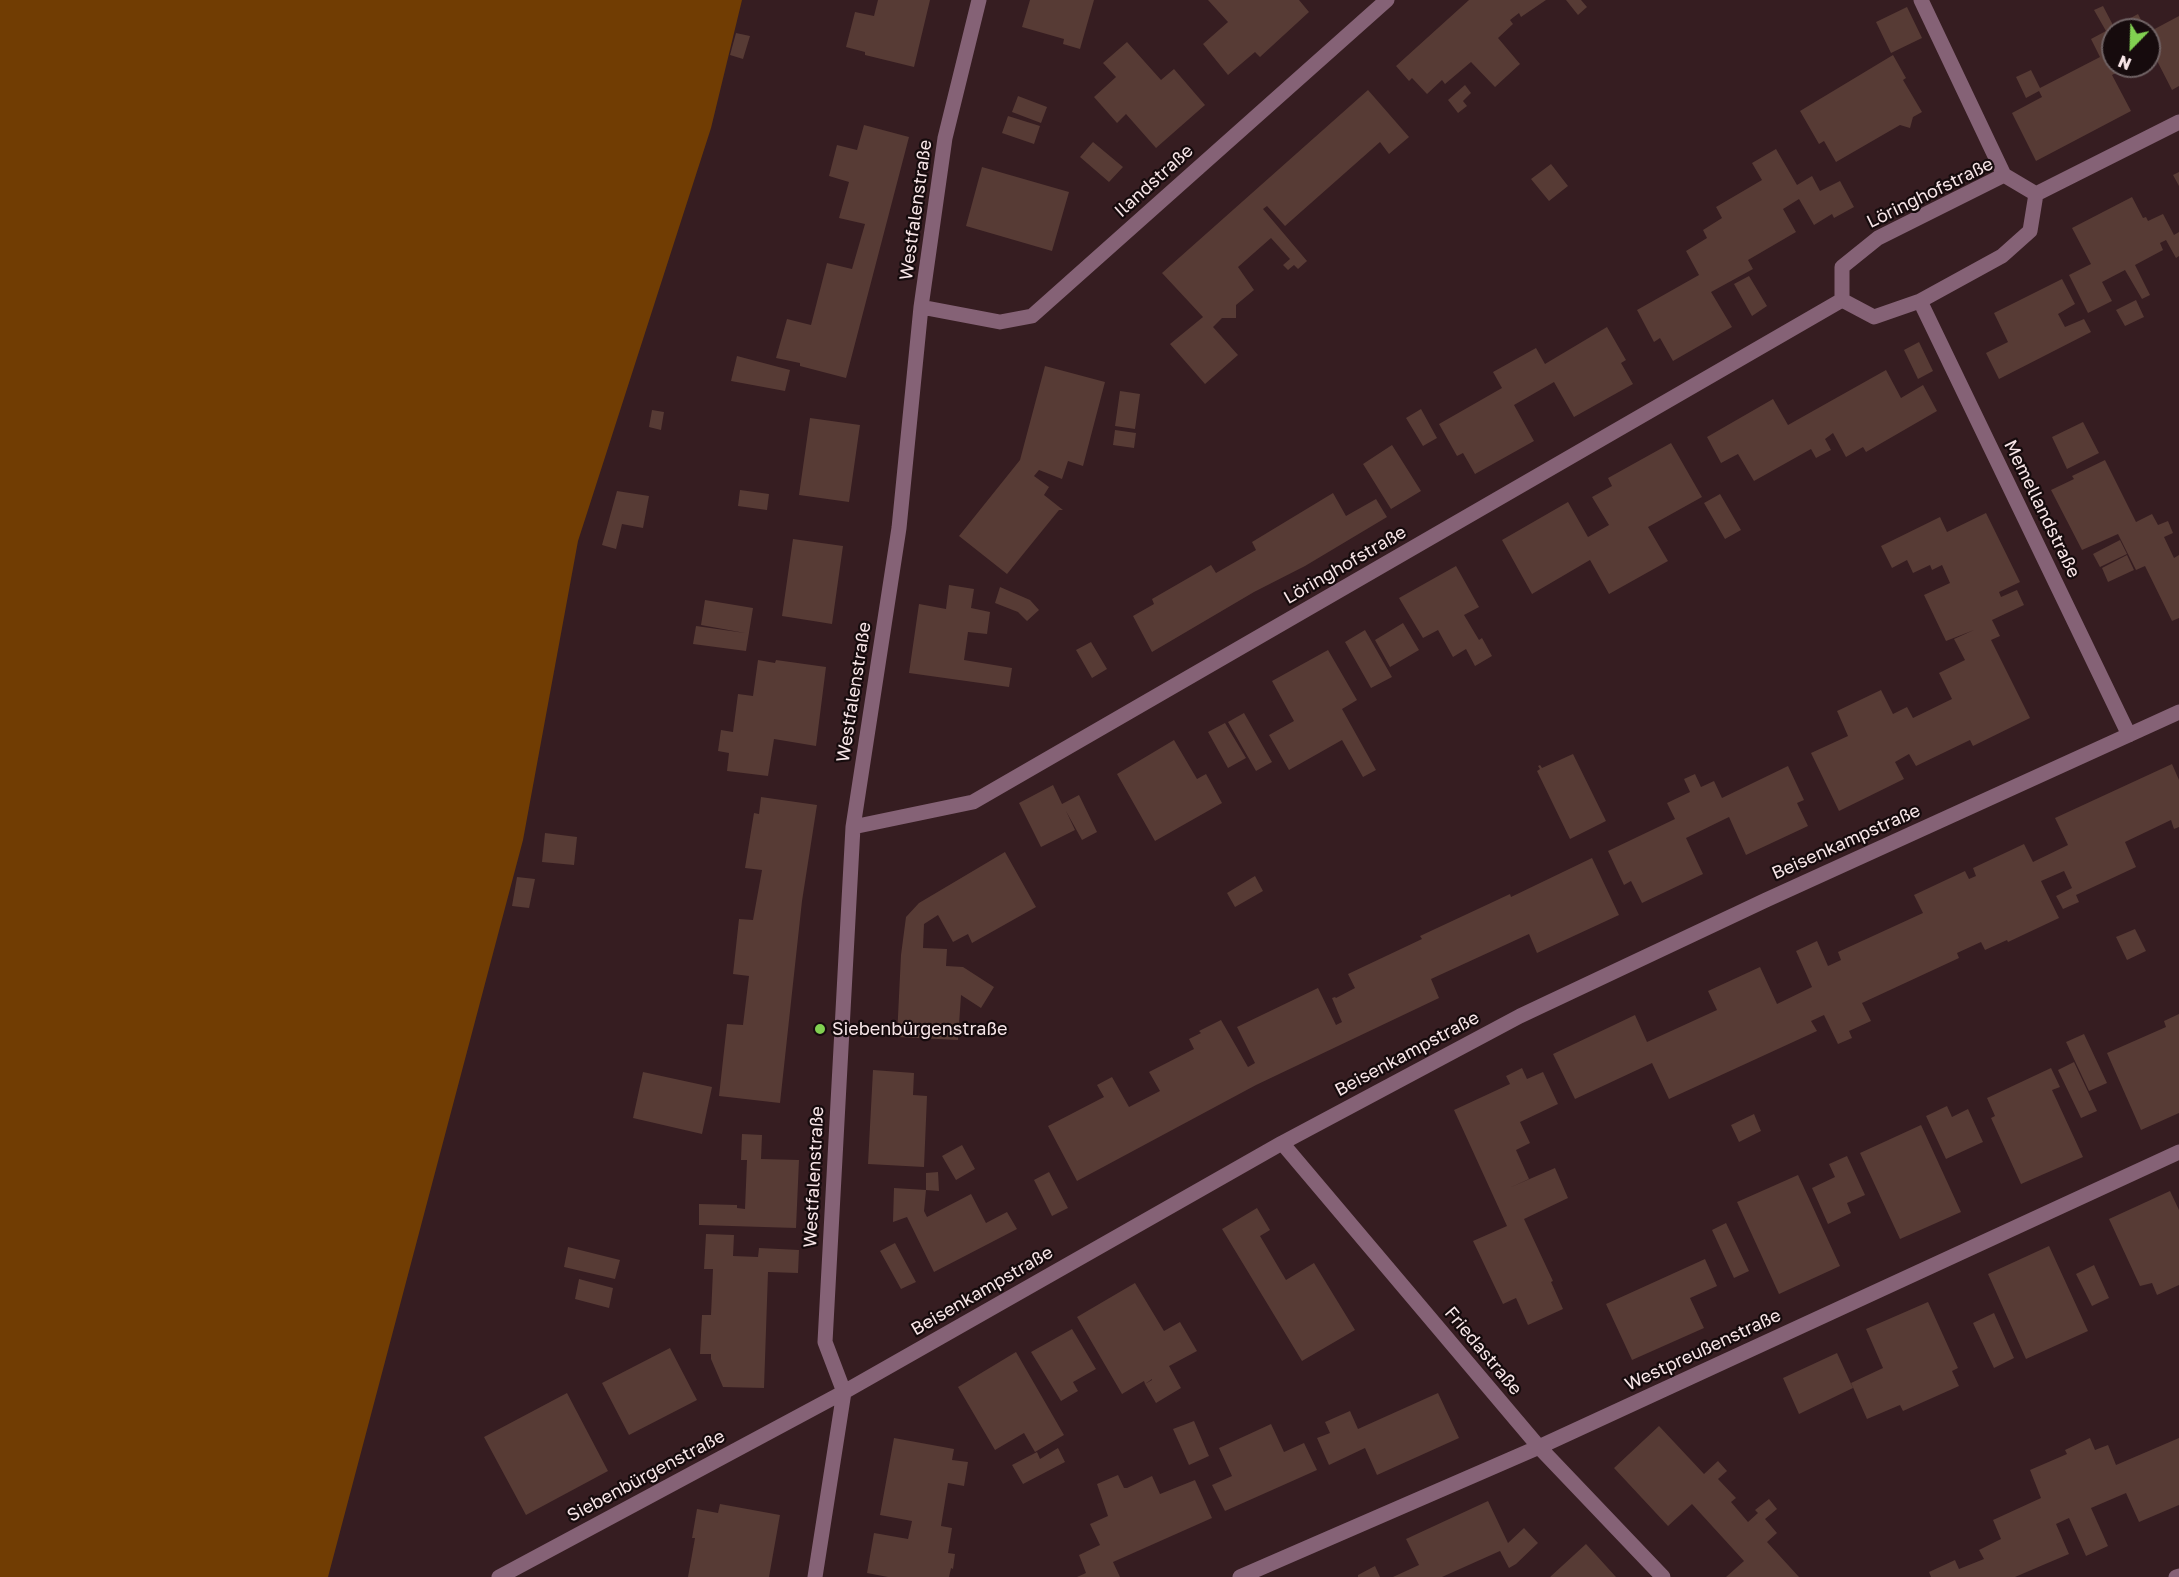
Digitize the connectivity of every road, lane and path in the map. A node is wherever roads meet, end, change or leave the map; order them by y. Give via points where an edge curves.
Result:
1 (979, 0) edge
2 (1387, 0) edge
3 (1921, 0) edge
4 (2179, 122) edge
5 (2004, 175) junction
6 (2036, 194) junction
7 (1842, 300) junction
8 (1920, 301) junction
9 (921, 307) junction
10 (2179, 712) edge
11 (2129, 735) junction
12 (853, 827) junction
13 (1282, 1143) junction
14 (2179, 1152) edge
15 (844, 1392) junction
16 (1539, 1448) junction
17 (499, 1577) edge
18 (815, 1577) edge
19 (1240, 1577) edge
20 (1663, 1577) edge

1 - 9 street, Westfalenstraße via 945,138
2 - 9 street, Ilandstraße via 1032,316 1000,322
3 - 5 street
4 - 6 street
5 - 6 street, Löringhofstraße
5 - 7 street, Löringhofstraße via 1878,238 1842,267
6 - 8 street via 2030,231 2002,256
7 - 8 street via 1874,317
7 - 12 street, Löringhofstraße via 973,802
8 - 11 street, Memellandstraße
9 - 12 street, Westfalenstraße via 899,528
10 - 11 street, Beisenkampstraße
11 - 13 street, Beisenkampstraße via 1520,1016
12 - 15 street, Westfalenstraße via 825,1342
13 - 15 street, Beisenkampstraße
13 - 16 street, Friedastraße
14 - 16 street, Westpreußenstraße
15 - 17 street, Siebenbürgenstraße
15 - 18 street
16 - 19 street, Westpreußenstraße
16 - 20 street, Friedastraße

